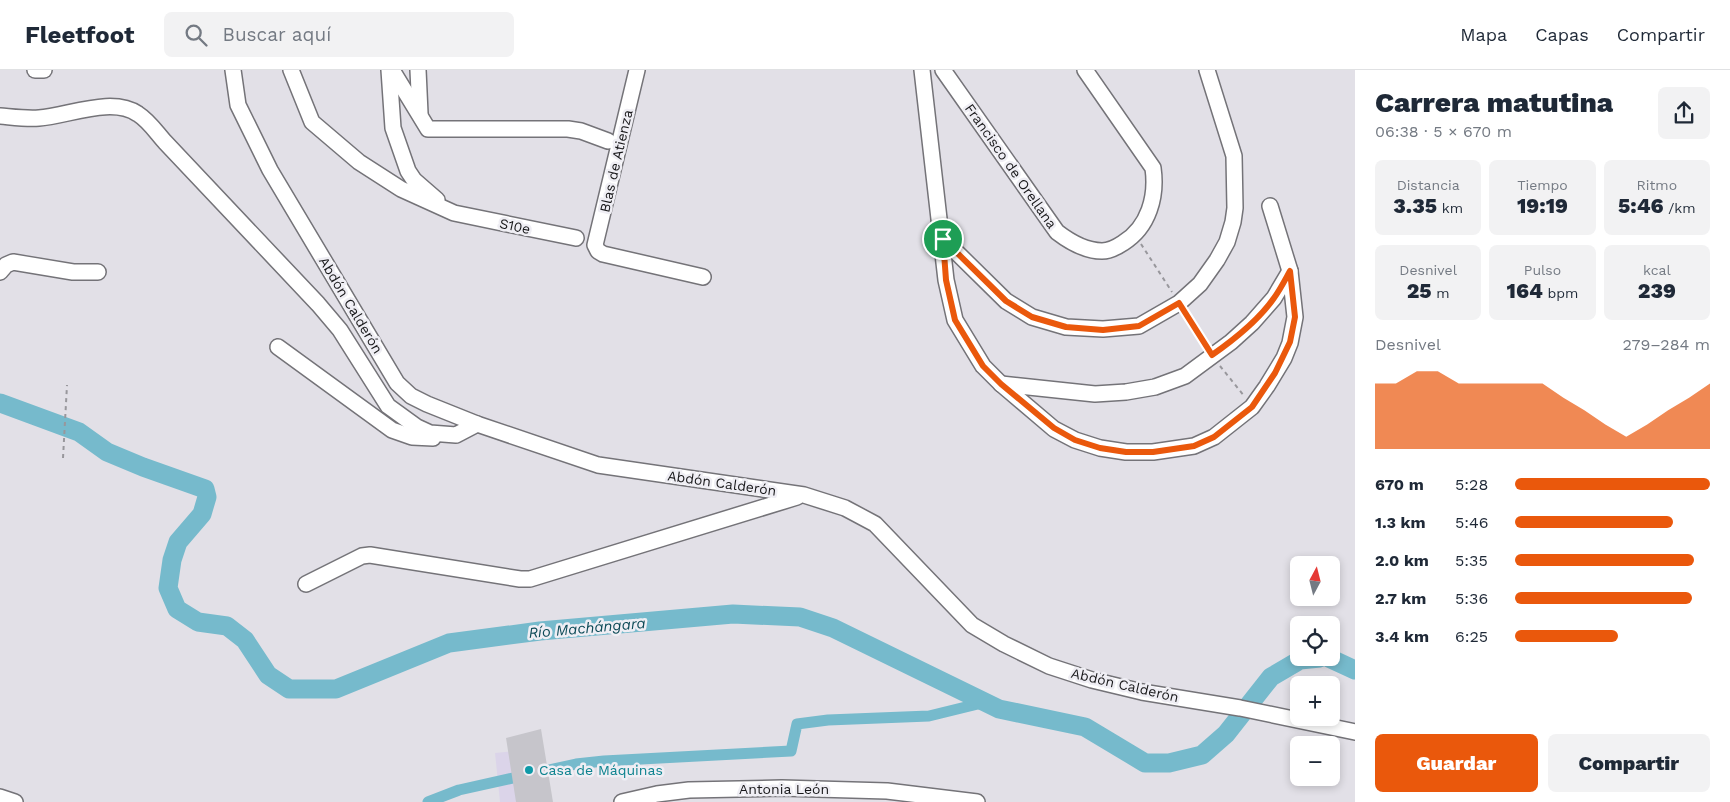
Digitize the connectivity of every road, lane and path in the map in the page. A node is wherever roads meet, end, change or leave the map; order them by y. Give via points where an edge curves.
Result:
1 (35, 70) edge
2 (44, 70) edge
3 (232, 70) edge
4 (292, 70) edge
5 (391, 70) edge
6 (418, 70) edge
7 (638, 70) edge
8 (922, 70) edge
9 (943, 70) edge
10 (1085, 70) edge
11 (1207, 70) edge
12 (420, 114) junction
13 (0, 116) edge
14 (608, 141) dead end
15 (1270, 206) dead end
16 (454, 213) junction
17 (1135, 234) junction
18 (576, 238) dead end
19 (943, 239) junction
20 (1290, 271) junction
21 (0, 272) edge
22 (98, 272) dead end
23 (703, 277) dead end
24 (1179, 303) junction
25 (278, 347) dead end
26 (1212, 355) junction
27 (1001, 384) junction
28 (67, 385) dead end
29 (1252, 407) junction
30 (477, 424) junction
31 (447, 436) junction
32 (63, 458) dead end
33 (804, 496) junction
34 (306, 584) dead end
35 (1355, 732) edge
36 (0, 797) edge
37 (15, 802) edge
38 (622, 802) edge
39 (977, 802) edge

1 - 2 street
3 - 30 street, Abdón Calderón via 238,106 270,170 398,384 411,396
4 - 16 street, S10e via 312,122 358,162 400,189
5 - 12 street
5 - 16 street via 393,128 408,171 414,180
6 - 12 street
7 - 23 street, Blas de Atienza via 596,245 603,254
8 - 19 street
9 - 17 street, Francisco de Orellana via 1057,232 1071,243 1102,251 1115,248
10 - 17 street, Francisco de Orellana via 1153,168 1152,204
11 - 24 street via 1234,156 1235,208 1227,242 1217,260 1200,284
12 - 14 street via 432,130 568,129
13 - 31 street via 39,118 102,107 121,107 137,113 318,304 340,330 388,406 416,428
15 - 20 street
16 - 18 street, S10e
17 - 24 path
19 - 24 street via 1006,301 1032,317 1066,327 1103,330 1139,326
19 - 27 street via 946,280 955,320 983,366
20 - 26 street via 1274,298 1252,323
20 - 29 street via 1295,317 1290,342 1275,373
21 - 22 street via 6,264 13,262 74,272
24 - 26 path
25 - 31 street via 392,430 412,437
26 - 27 street via 1185,376 1155,387 1126,392 1095,394
26 - 29 path
27 - 29 street via 1054,428 1075,440 1126,452 1194,446 1214,437
28 - 32 path
30 - 31 street
30 - 33 street, Abdón Calderón via 598,465
33 - 34 street via 530,579 370,555
33 - 35 street, Abdón Calderón via 845,508 875,524 972,624 1050,666 1142,692
36 - 37 street
38 - 39 street, Antonia León via 689,790 782,788 887,791

